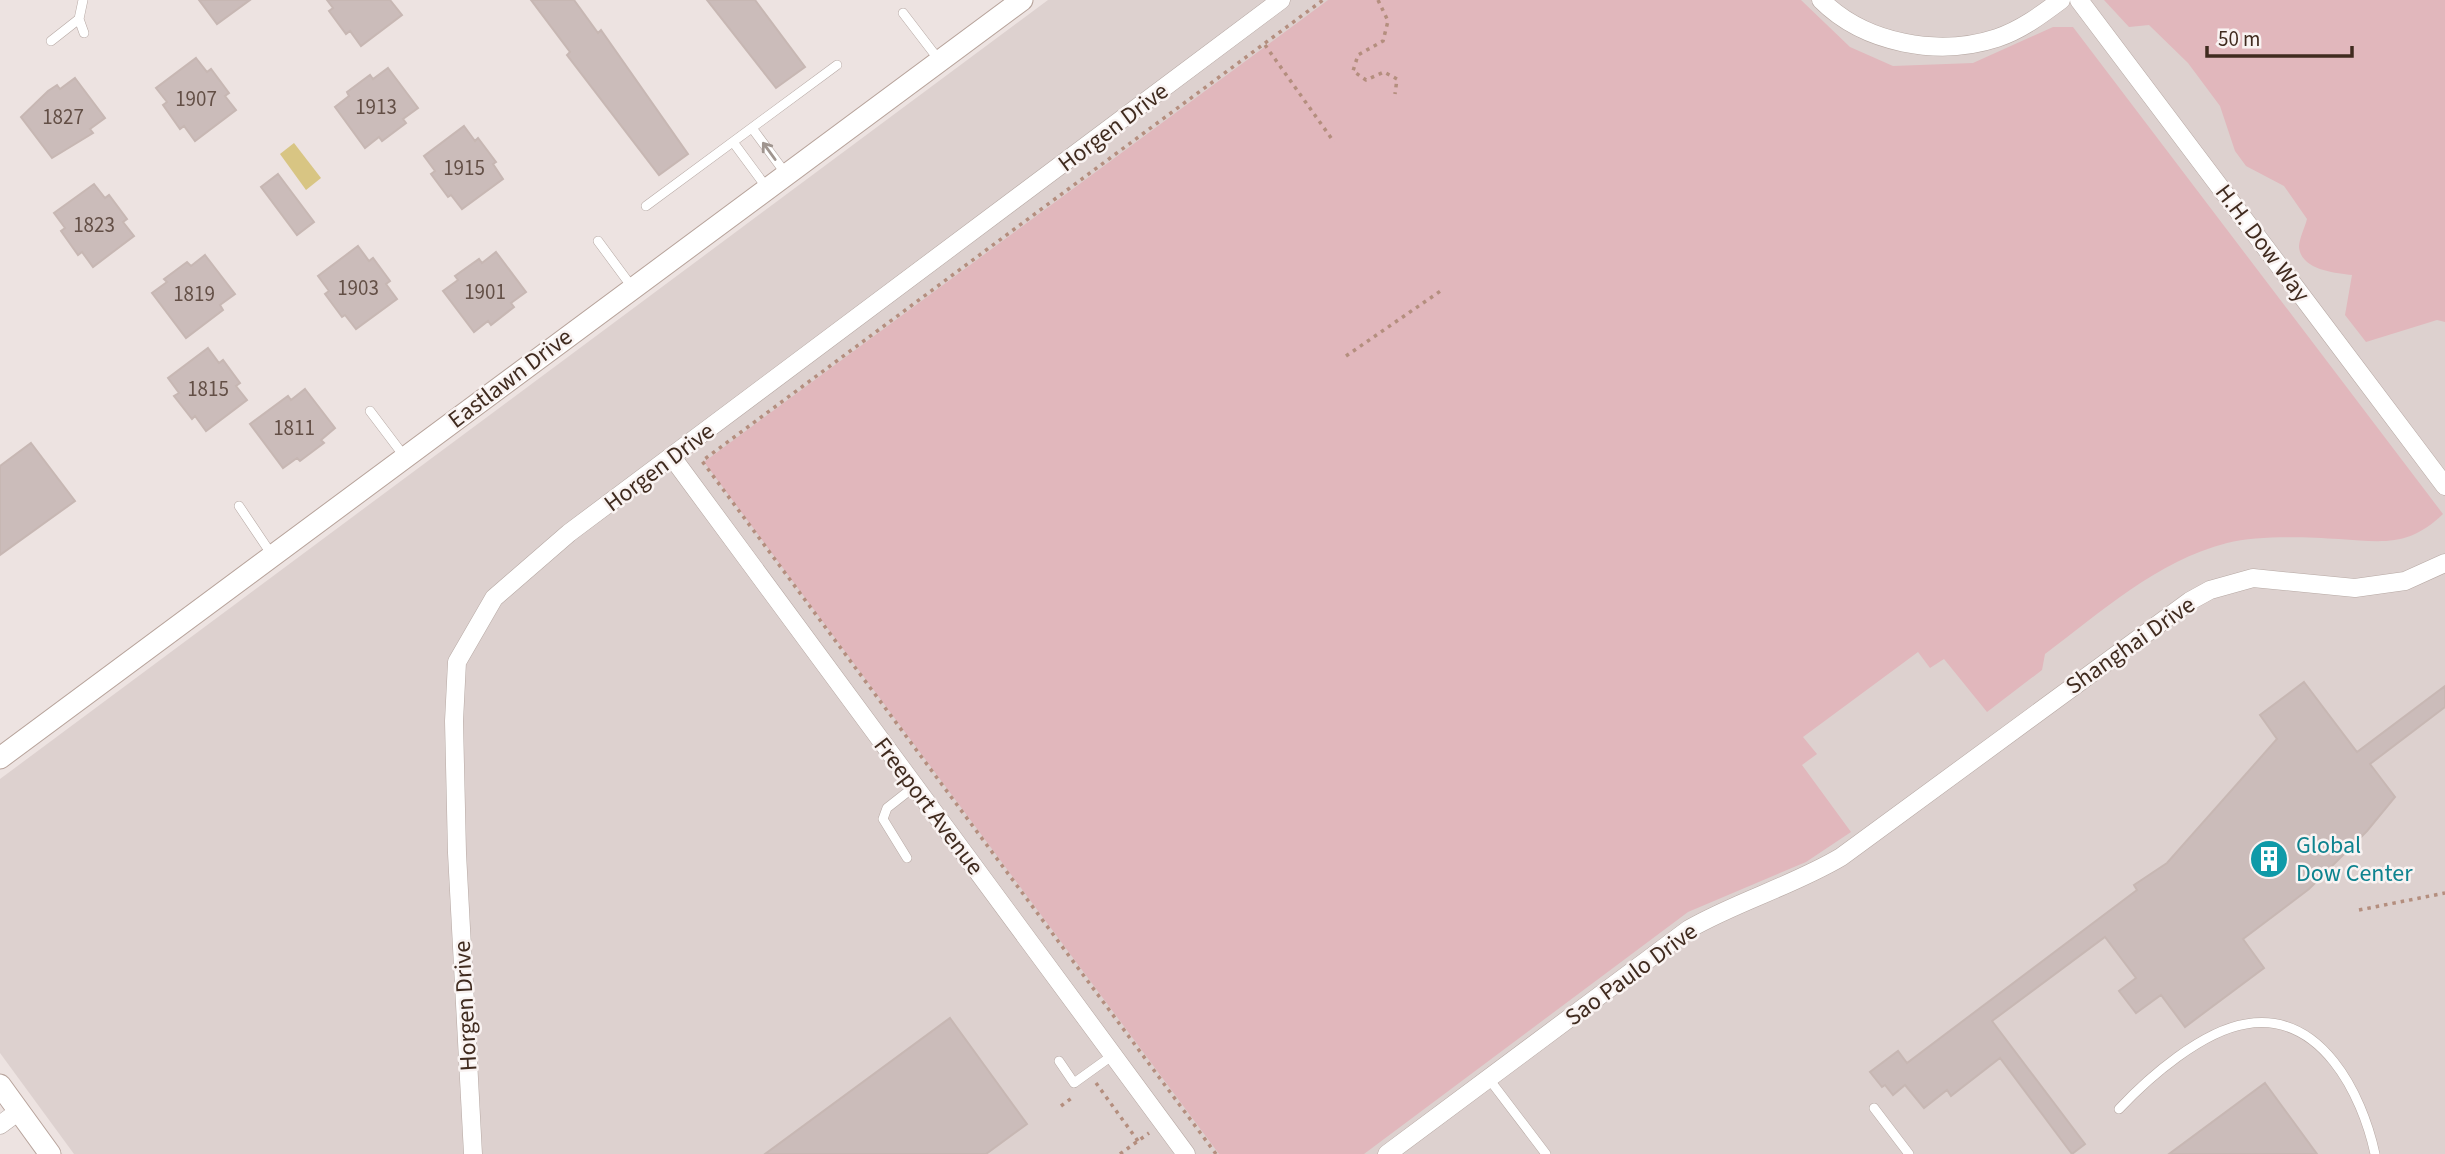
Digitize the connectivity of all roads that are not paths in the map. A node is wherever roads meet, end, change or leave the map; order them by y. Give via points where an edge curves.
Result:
1 (83, 0) edge
2 (1022, 0) edge
3 (1281, 0) edge
4 (1821, 0) edge
5 (2061, 0) edge
6 (2079, 0) edge
7 (904, 12) dead end
8 (79, 19) junction
9 (84, 33) dead end
10 (51, 41) dead end
11 (940, 61) junction
12 (837, 65) dead end
13 (752, 128) junction
14 (733, 142) junction
15 (786, 174) junction
16 (767, 188) junction
17 (646, 206) dead end
18 (598, 241) dead end
19 (632, 287) junction
20 (370, 411) dead end
21 (404, 456) junction
22 (672, 457) junction
23 (2445, 486) edge
24 (239, 506) dead end
25 (272, 555) junction
26 (2445, 563) edge
27 (0, 758) edge
28 (915, 786) junction
29 (1891, 821) joint
30 (906, 858) dead end
31 (1112, 1055) junction
32 (1059, 1061) dead end
33 (1489, 1079) junction
34 (0, 1085) edge
35 (1874, 1108) dead end
36 (2119, 1109) dead end
37 (19, 1111) junction
38 (0, 1125) edge
39 (50, 1154) edge
40 (473, 1154) edge
41 (1186, 1154) edge
42 (1387, 1154) edge
43 (1546, 1154) edge
44 (1909, 1154) edge
45 (2375, 1154) edge

1 - 8 lane
2 - 11 street, Eastlawn Drive
3 - 22 street, Horgen Drive
4 - 5 street via 1858,25 1896,42 1948,48 1997,38 2031,22
6 - 23 street, H.H. Dow Way
7 - 11 lane
8 - 9 lane
8 - 10 lane
11 - 15 street, Eastlawn Drive
12 - 13 lane
13 - 14 lane
15 -> 13 lane
14 - 16 lane
14 - 17 lane
15 - 16 street, Eastlawn Drive
16 - 19 street, Eastlawn Drive
18 - 19 lane
19 - 21 street, Eastlawn Drive
20 - 21 lane
21 - 25 street, Eastlawn Drive
22 - 28 street, Freeport Avenue
22 - 40 street, Horgen Drive via 569,533 494,597 457,662 457,853
24 - 25 lane
25 - 27 street, Eastlawn Drive
26 - 29 street, Shanghai Drive via 2405,581 2355,588 2253,578 2210,590 2169,614
28 - 30 lane via 887,808 883,819
28 - 31 street, Freeport Avenue
29 - 33 street, Sao Paulo Drive via 1816,872 1689,929
31 - 32 lane via 1074,1083
31 - 41 street, Freeport Avenue
33 - 42 street, Sao Paulo Drive
33 - 43 lane
34 - 37 street
35 - 44 lane
36 - 45 lane via 2182,1055 2244,1024 2268,1022 2303,1033 2333,1060 2364,1113
37 - 38 street
37 - 39 street

